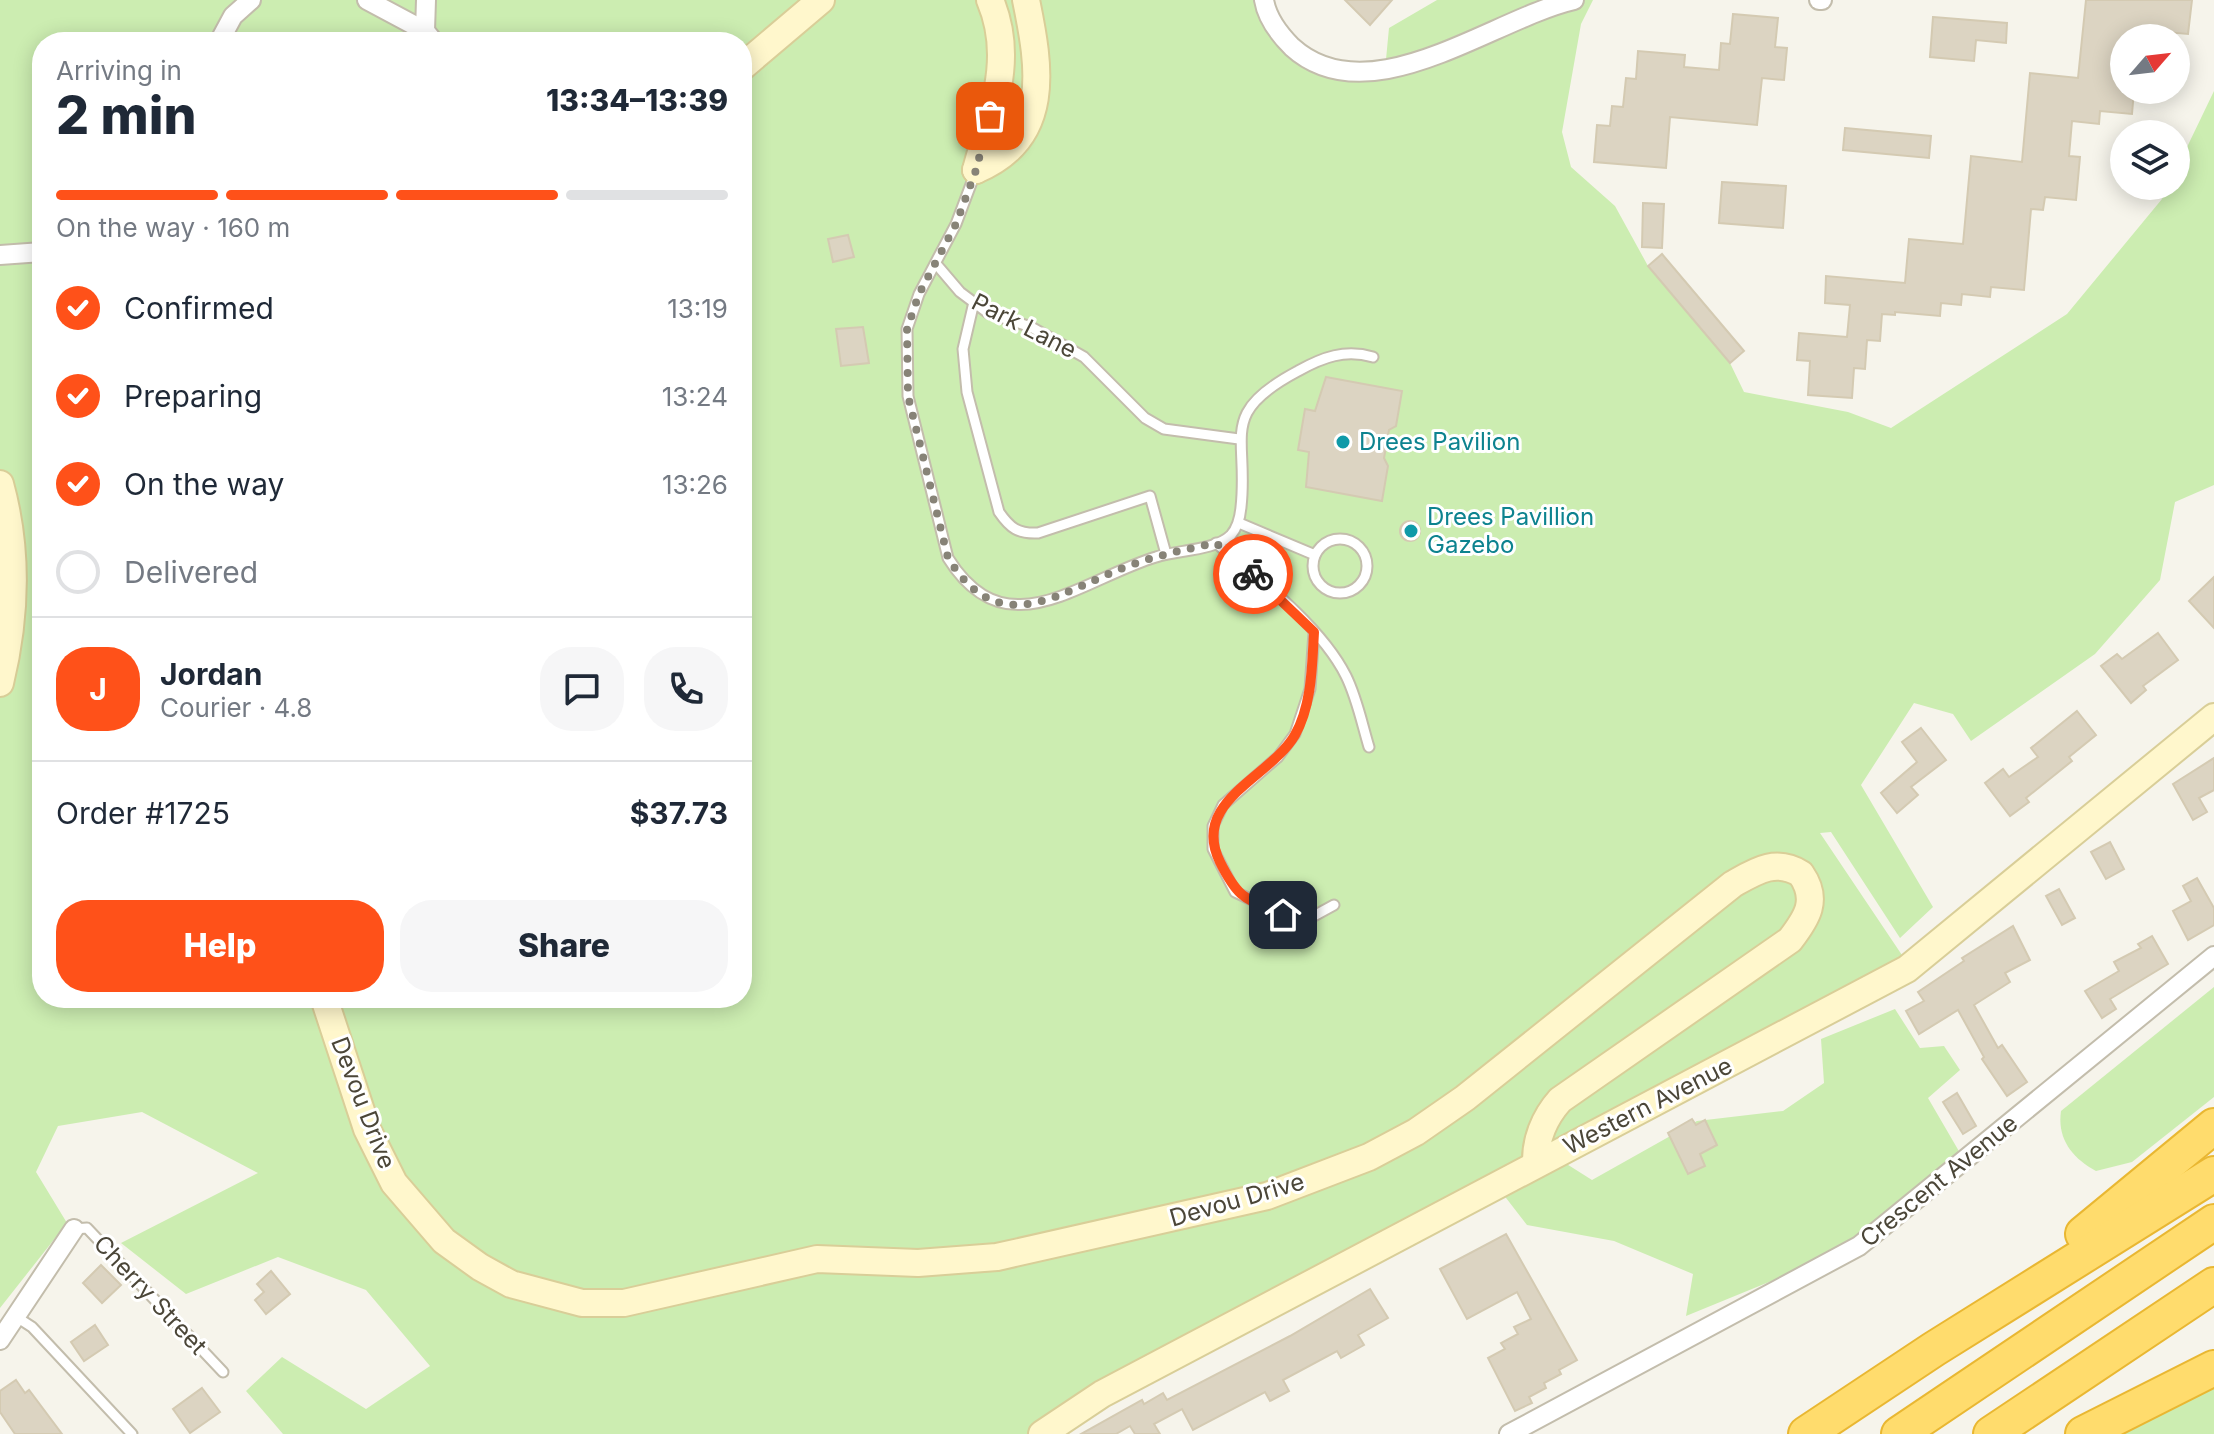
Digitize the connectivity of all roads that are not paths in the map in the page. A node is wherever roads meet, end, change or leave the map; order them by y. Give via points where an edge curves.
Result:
1 (251, 0) edge
2 (367, 0) edge
3 (426, 0) edge
4 (821, 0) edge
5 (990, 0) edge
6 (1026, 0) edge
7 (1264, 0) edge
8 (1574, 0) edge
9 (224, 32) edge
10 (422, 32) edge
11 (429, 32) edge
12 (752, 59) edge
13 (976, 170) junction
14 (32, 253) edge
15 (1, 257) edge
16 (937, 265) junction
17 (974, 302) junction
18 (1373, 357) dead end
19 (1239, 439) junction
20 (0, 484) edge
21 (1239, 523) junction
22 (1216, 543) junction
23 (1166, 554) junction
24 (1315, 555) junction
25 (1314, 632) junction
26 (0, 683) edge
27 (2214, 717) edge
28 (1369, 747) dead end
29 (1334, 905) dead end
30 (2214, 956) edge
31 (327, 1008) edge
32 (2214, 1126) edge
33 (1536, 1164) junction
34 (2214, 1174) edge
35 (2214, 1222) edge
36 (74, 1229) joint
37 (2214, 1285) edge
38 (15, 1316) junction
39 (0, 1340) edge
40 (1934, 1349) junction
41 (2214, 1368) edge
42 (223, 1372) dead end
43 (132, 1434) edge
44 (1042, 1434) edge
45 (1509, 1434) edge
46 (1806, 1434) edge
47 (1899, 1434) edge
48 (1991, 1434) edge
49 (2083, 1434) edge

1 - 9 street
2 - 10 street
3 - 11 street
4 - 12 street
5 - 13 street via 1001,27 1002,69
6 - 13 street via 1036,57 1029,124 1002,158
7 - 8 street via 1282,38 1302,56 1326,69 1352,73 1419,62
13 - 16 lane
14 - 15 street
16 - 17 lane, Park Lane
16 - 23 lane via 911,313 905,375 940,534 957,573 982,596 1010,607 1032,606
17 - 19 lane, Park Lane via 988,313 1059,340 1164,429
17 - 23 lane via 963,349 967,392 999,512 1009,526 1022,534 1038,533 1150,496
18 - 19 lane via 1351,353 1323,358 1277,382 1243,418
19 - 21 lane
20 - 26 street via 11,530 13,572 12,619
21 - 22 lane via 1229,537
21 - 24 lane
22 - 23 lane
22 - 25 lane
24 - 24 lane via 1314,572 1324,587 1349,591 1363,580 1364,554 1352,542 1335,539
25 - 28 lane via 1347,678
25 - 29 lane via 1310,689 1295,734 1278,757 1223,805 1213,826 1213,849 1235,892 1265,907 1301,923
27 - 33 street, Western Avenue via 1907,969
30 - 45 street, Crescent Avenue via 1859,1246
31 - 33 street, Devou Drive via 380,1156 394,1183 444,1241 511,1284 582,1303 624,1303 817,1259 918,1263 997,1257 1267,1196 1369,1157 1416,1132 1733,884 1778,865 1801,874 1811,894 1809,916 1790,940 1560,1100 1535,1147
32 - 40 highway
33 - 44 street, Western Avenue via 1102,1394
34 - 40 highway
35 - 47 highway
36 - 38 street
36 - 42 lane, Cherry Street via 87,1228
37 - 48 highway
38 - 39 street
38 - 43 lane via 32,1327
40 - 46 highway
41 - 49 highway

